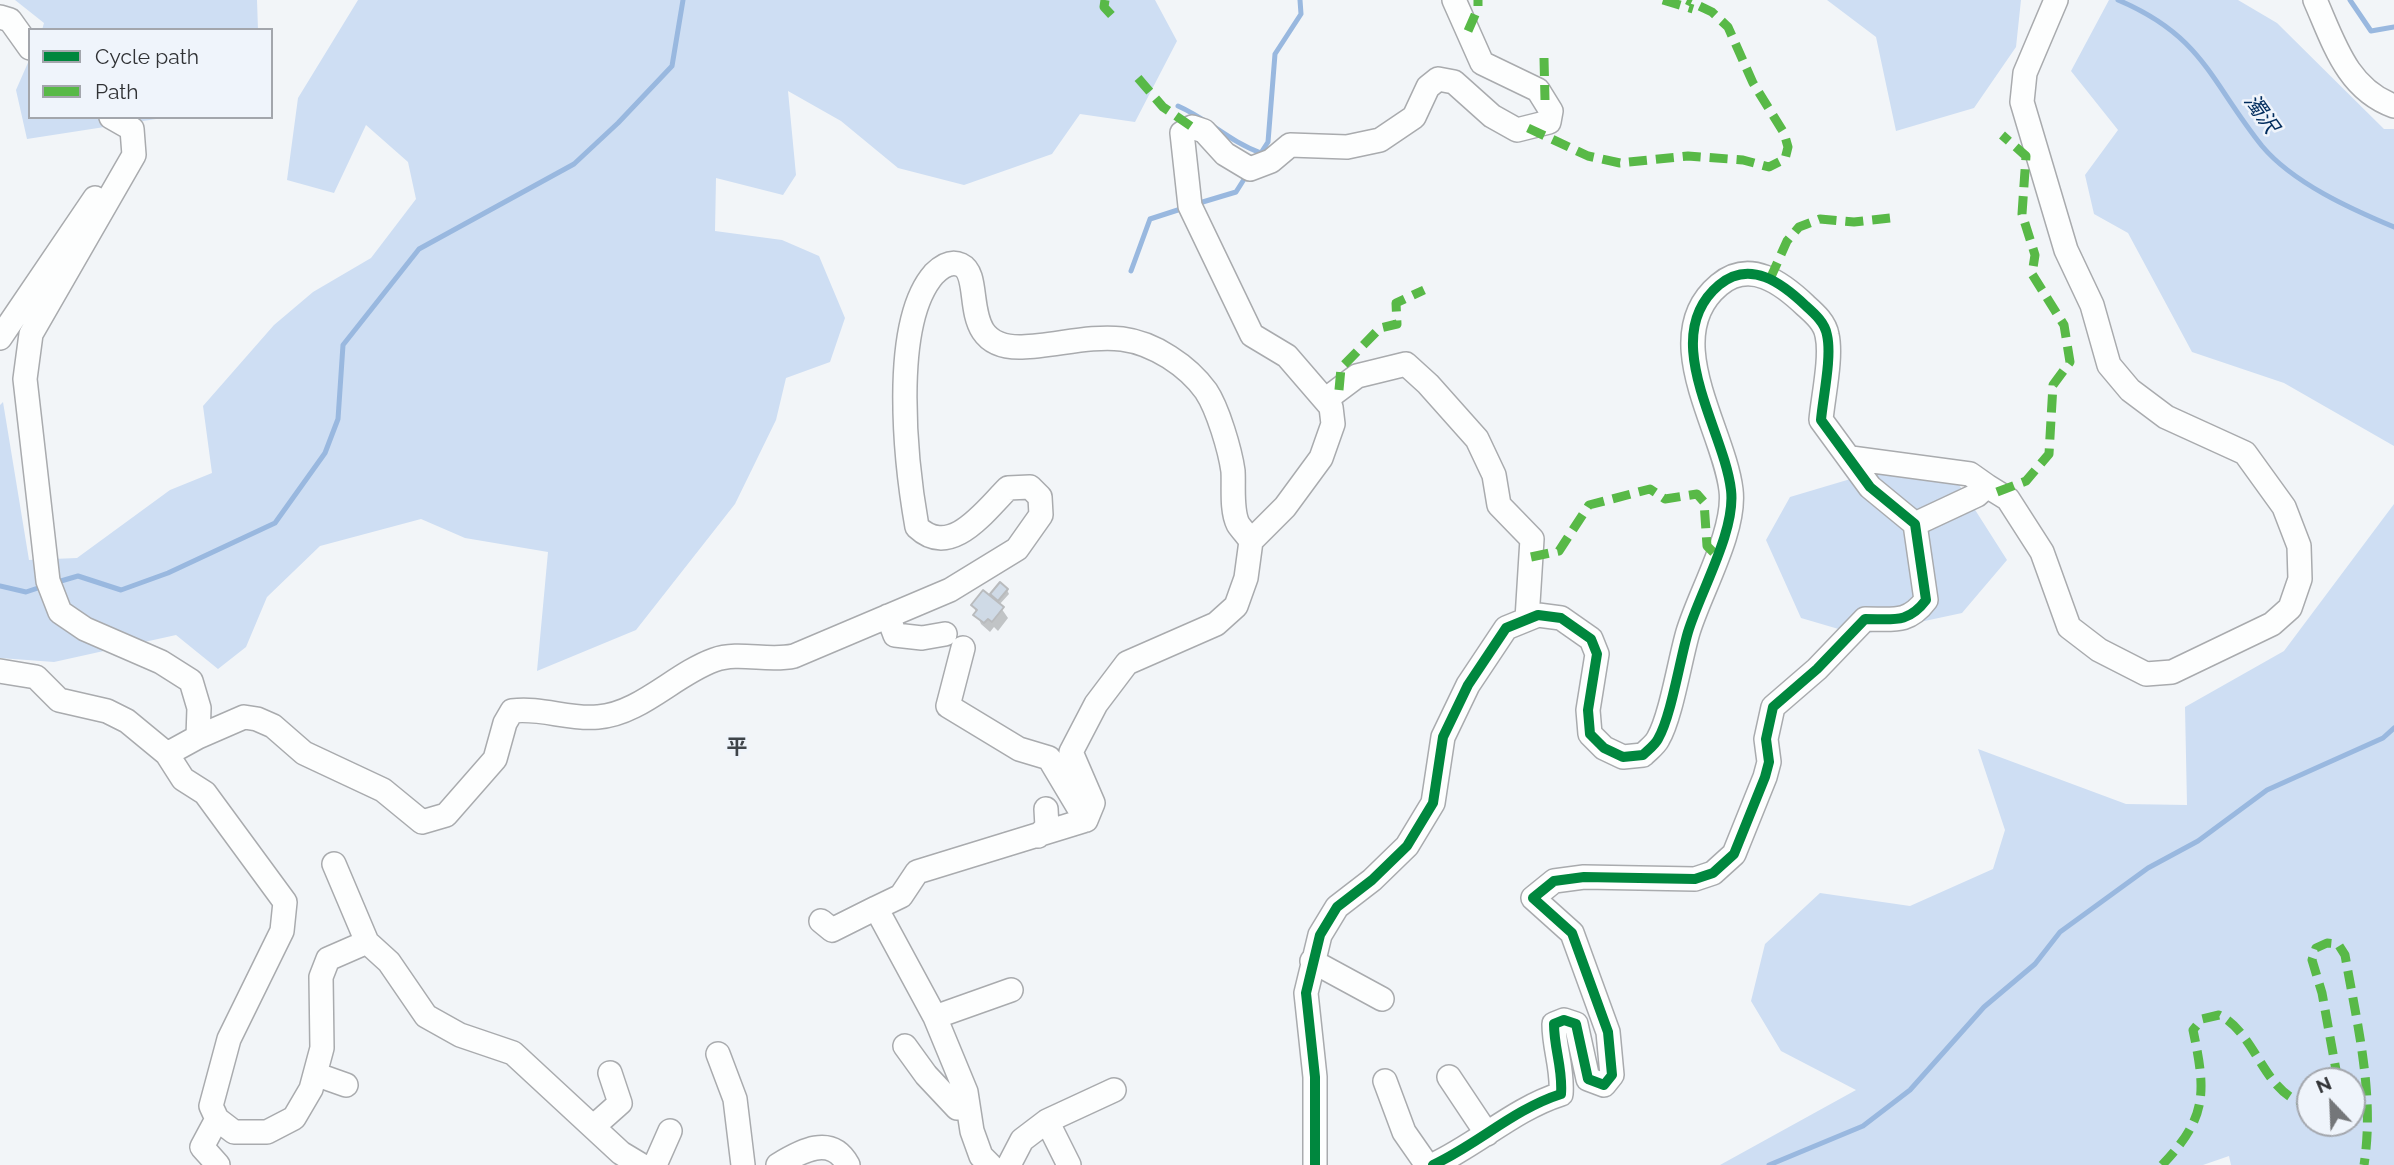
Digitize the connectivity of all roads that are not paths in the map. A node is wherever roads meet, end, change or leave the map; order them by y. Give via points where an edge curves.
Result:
1 (1454, 0) edge
2 (2056, 0) edge
3 (2315, 0) edge
4 (0, 17) edge
5 (28, 45) edge
6 (2394, 106) edge
7 (114, 119) edge
8 (133, 143) junction
9 (0, 338) edge
10 (1325, 400) junction
11 (1851, 458) junction
12 (1987, 486) junction
13 (1915, 524) junction
14 (1251, 541) junction
15 (888, 616) junction
16 (1527, 619) junction
17 (0, 671) edge
18 (198, 737) junction
19 (167, 754) junction
20 (1046, 809) dead end
21 (1086, 820) junction
22 (1038, 836) junction
23 (334, 864) dead end
24 (876, 908) junction
25 (821, 921) dead end
26 (367, 942) junction
27 (1312, 961) junction
28 (1012, 990) dead end
29 (1382, 999) dead end
30 (935, 1017) junction
31 (905, 1046) dead end
32 (718, 1055) dead end
33 (610, 1073) dead end
34 (1449, 1077) dead end
35 (1384, 1081) dead end
36 (1114, 1090) dead end
37 (968, 1107) junction
38 (217, 1119) junction
39 (1047, 1121) junction
40 (593, 1127) junction
41 (670, 1131) dead end
42 (1487, 1134) junction
43 (1464, 1158) edge
44 (218, 1165) edge
45 (641, 1165) edge
46 (655, 1165) edge
47 (743, 1165) edge
48 (778, 1165) edge
49 (848, 1165) edge
50 (990, 1165) edge
51 (1009, 1165) edge
52 (1069, 1165) edge
53 (1315, 1165) edge
54 (1427, 1165) edge
55 (1433, 1165) edge

1 - 10 street via 1482,63 1538,90 1551,111 1549,122 1517,130 1492,116 1454,82 1438,79 1428,88 1415,117 1380,140 1347,147 1290,145 1271,161 1250,169 1225,154 1204,131 1192,127 1182,133 1190,206 1252,335 1287,356
2 - 12 street via 2025,72 2022,102 2066,250 2092,305 2109,365 2130,390 2166,417 2245,453 2284,508 2299,546 2300,579 2290,608 2272,624 2172,672 2146,674 2099,650 2069,627 2042,552 2008,499
3 - 6 street via 2360,88
4 - 5 street via 10,20
7 - 8 street via 132,129
8 - 9 street
8 - 18 street via 134,155 31,334 25,379 48,580 60,612 191,681 199,708
10 - 14 street via 1333,424 1321,458
10 - 16 street via 1357,376 1406,364 1429,384 1477,439 1494,475 1499,505 1532,539
11 - 12 street via 1970,474
11 - 13 street via 1870,487
11 - 16 street via 1821,420 1828,336 1820,320 1783,285 1760,275 1737,274 1702,302 1693,349 1731,491 1723,544 1689,628 1658,739 1643,755 1623,757 1590,734 1588,710 1597,654 1591,639 1561,618 1538,615
12 - 13 street via 1978,495
13 - 42 street via 1926,600 1916,614 1903,619 1865,618 1773,707 1766,739 1769,762 1734,854 1713,873 1695,879 1584,877 1554,881 1533,898 1572,933 1608,1032 1612,1074 1604,1086 1588,1079 1576,1024 1564,1020 1553,1024 1563,1072 1561,1094
14 - 15 street via 1237,522 1226,441 1207,392 1187,371 1156,349 1122,339 1019,347 998,344 985,332 973,309 971,274 954,263 942,266 927,282 907,339 905,397 917,527 939,540 957,534 1009,488 1019,485 1030,487 1040,497 1041,515 1017,549 950,590
14 - 21 street via 1236,606 1216,624 1126,663 1096,704 1071,752 1093,803
15 - 18 street via 794,656 727,656 712,661 629,707 598,717 512,711 495,759 446,815 422,822 383,789 304,753 273,726 257,719 244,717
15 - 21 street via 895,635 954,641 948,706 1019,749 1049,758
16 - 27 street via 1506,628 1468,685 1443,737 1433,803 1407,846 1338,907 1320,935
17 - 19 street via 36,677 59,700 107,711 127,721
18 - 19 street
19 - 38 street via 183,779 205,793 285,902 282,931 229,1039 211,1106
20 - 22 street via 1046,827
21 - 22 street
22 - 24 street via 917,872 901,897
23 - 26 street
24 - 25 street via 832,930
24 - 30 street
26 - 38 street via 328,959 321,977 325,1086 293,1118 267,1132 234,1132
26 - 40 street via 389,962 426,1016 460,1035 513,1053
27 - 29 street
27 - 53 street via 1306,993 1315,1077
28 - 30 street
30 - 37 street
31 - 37 street via 957,1108
32 - 47 street via 735,1100
33 - 40 street via 621,1103
34 - 42 street
35 - 54 street via 1404,1132
36 - 39 street
37 - 50 street via 981,1156
38 - 44 street via 202,1147
39 - 51 street via 1021,1140
39 - 52 street
40 - 45 street
41 - 46 street
42 - 43 street
43 - 55 street
48 - 49 street via 823,1145 835,1149

